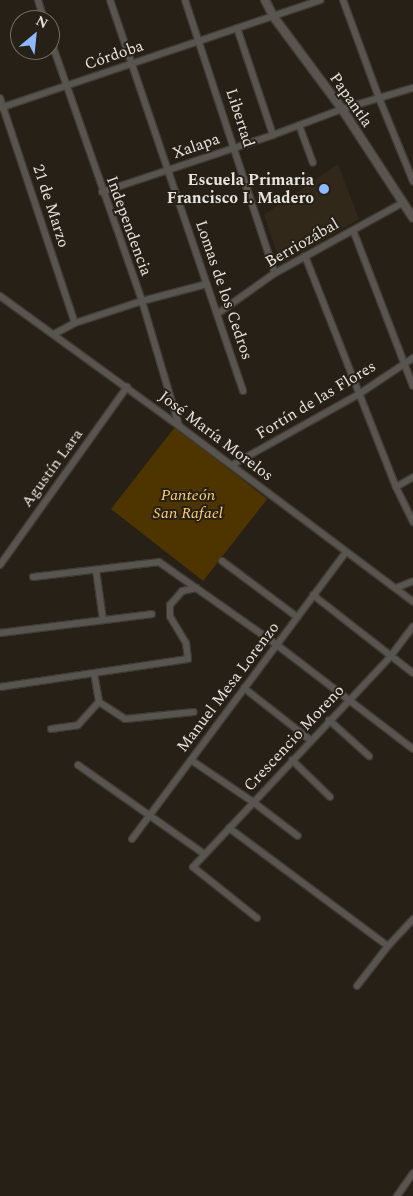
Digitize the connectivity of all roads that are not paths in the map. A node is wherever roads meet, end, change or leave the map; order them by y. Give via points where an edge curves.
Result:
1 (110, 0) edge
2 (185, 0) edge
3 (265, 0) edge
4 (320, 0) edge
5 (343, 0) edge
6 (273, 16) junction
7 (237, 28) junction
8 (200, 41) junction
9 (57, 60) edge
10 (132, 64) junction
11 (66, 86) junction
12 (413, 88) edge
13 (0, 98) edge
14 (379, 98) junction
15 (2, 107) edge
16 (342, 109) junction
17 (299, 125) junction
18 (273, 136) junction
19 (235, 147) junction
20 (313, 163) dead end
21 (168, 170) junction
22 (413, 181) edge
23 (102, 192) junction
24 (404, 202) junction
25 (412, 214) edge
26 (353, 230) junction
27 (305, 256) junction
28 (276, 273) junction
29 (207, 284) junction
30 (0, 296) edge
31 (142, 301) junction
32 (217, 314) junction
33 (75, 323) junction
34 (54, 334) junction
35 (413, 358) edge
36 (403, 363) junction
37 (413, 386) edge
38 (127, 387) junction
39 (243, 391) dead end
40 (359, 394) junction
41 (179, 426) junction
42 (232, 465) junction
43 (413, 477) edge
44 (396, 487) junction
45 (413, 522) edge
46 (346, 552) junction
47 (222, 561) dead end
48 (0, 565) edge
49 (96, 570) junction
50 (33, 577) dead end
51 (413, 581) edge
52 (197, 588) junction
53 (396, 588) junction
54 (314, 595) junction
55 (413, 602) edge
56 (152, 614) dead end
57 (298, 617) junction
58 (103, 620) junction
59 (413, 627) edge
60 (0, 633) edge
61 (277, 645) junction
62 (390, 657) junction
63 (94, 673) junction
64 (413, 673) edge
65 (0, 687) edge
66 (244, 688) junction
67 (349, 700) junction
68 (99, 702) junction
69 (194, 712) dead end
70 (329, 720) junction
71 (51, 729) dead end
72 (310, 740) junction
73 (413, 749) edge
74 (369, 756) dead end
75 (191, 760) junction
76 (292, 760) junction
77 (78, 765) dead end
78 (330, 797) dead end
79 (253, 802) junction
80 (150, 816) junction
81 (229, 828) junction
82 (298, 836) dead end
83 (132, 839) dead end
84 (204, 854) junction
85 (257, 918) dead end
86 (413, 919) edge
87 (388, 946) junction
88 (357, 986) dead end
89 (413, 1173) edge
90 (397, 1196) edge

1 - 10 street, Lomas de los Cedros
2 - 8 street, Libertad
3 - 6 street, Papantla
4 - 6 street, Córdoba
5 - 14 street
6 - 7 street, Córdoba
6 - 16 street, Papantla
7 - 8 street, Córdoba
7 - 18 street
8 - 10 street, Córdoba
8 - 19 street, Libertad
9 - 11 street, Independencia
10 - 11 street, Córdoba
10 - 21 street, Lomas de los Cedros
11 - 15 street, Córdoba
11 - 23 street, Independencia
12 - 14 street, Xalapa
13 - 15 street, 21 de Marzo
14 - 16 street, Xalapa
14 - 22 street
15 - 33 street, 21 de Marzo
16 - 17 street, Xalapa
16 - 24 street, Papantla
17 - 18 street, Xalapa
17 - 20 street
18 - 19 street, Xalapa
19 - 21 street, Xalapa
19 - 28 street, Libertad
21 - 23 street, Xalapa
21 - 29 street, Lomas de los Cedros
23 - 31 street, Independencia
24 - 25 street, Papantla
24 - 26 street, Berriozábal
26 - 27 street, Berriozábal
26 - 36 street
27 - 28 street, Berriozábal
27 - 40 street
28 - 32 street, Berriozábal
29 - 31 street
29 - 32 street, Lomas de los Cedros
30 - 34 street, José María Morelos
31 - 33 street
31 - 41 street, Independencia
32 - 39 street, Lomas de los Cedros
33 - 34 street
34 - 38 street, José María Morelos
35 - 36 street, Fortín de las Flores
36 - 37 street
36 - 40 street, Fortín de las Flores
38 - 41 street, José María Morelos
38 - 48 street, Agustín Lara
40 - 42 street, Fortín de las Flores
40 - 44 street
41 - 42 street, José María Morelos
42 - 46 street, José María Morelos
43 - 44 street
44 - 45 street
46 - 53 street, José María Morelos
46 - 54 street, Manuel Mesa Lorenzo
47 - 57 street
49 - 50 street
49 - 52 street via 159,562
49 - 58 street
51 - 53 street
52 - 61 street
52 - 63 street via 182,591 170,605 170,616 186,644 188,659
53 - 55 street, José María Morelos
54 - 57 street, Manuel Mesa Lorenzo
54 - 62 street
56 - 58 street
57 - 61 street, Manuel Mesa Lorenzo
58 - 60 street
59 - 62 street, Crescencio Moreno
61 - 66 street, Manuel Mesa Lorenzo
61 - 67 street
62 - 64 street
62 - 67 street, Crescencio Moreno
63 - 65 street
63 - 68 street
66 - 72 street
66 - 75 street, Manuel Mesa Lorenzo
67 - 70 street, Crescencio Moreno
67 - 73 street
68 - 69 street via 125,719
68 - 71 street via 78,725
70 - 72 street, Crescencio Moreno
70 - 74 street
72 - 76 street, Crescencio Moreno
75 - 79 street
75 - 80 street, Manuel Mesa Lorenzo
76 - 78 street
76 - 79 street, Crescencio Moreno
77 - 80 street
79 - 81 street, Crescencio Moreno
79 - 82 street
80 - 83 street, Manuel Mesa Lorenzo
80 - 84 street
81 - 84 street, Crescencio Moreno
81 - 87 street
84 - 85 street, Crescencio Moreno via 193,867
86 - 87 street
87 - 88 street
89 - 90 street

